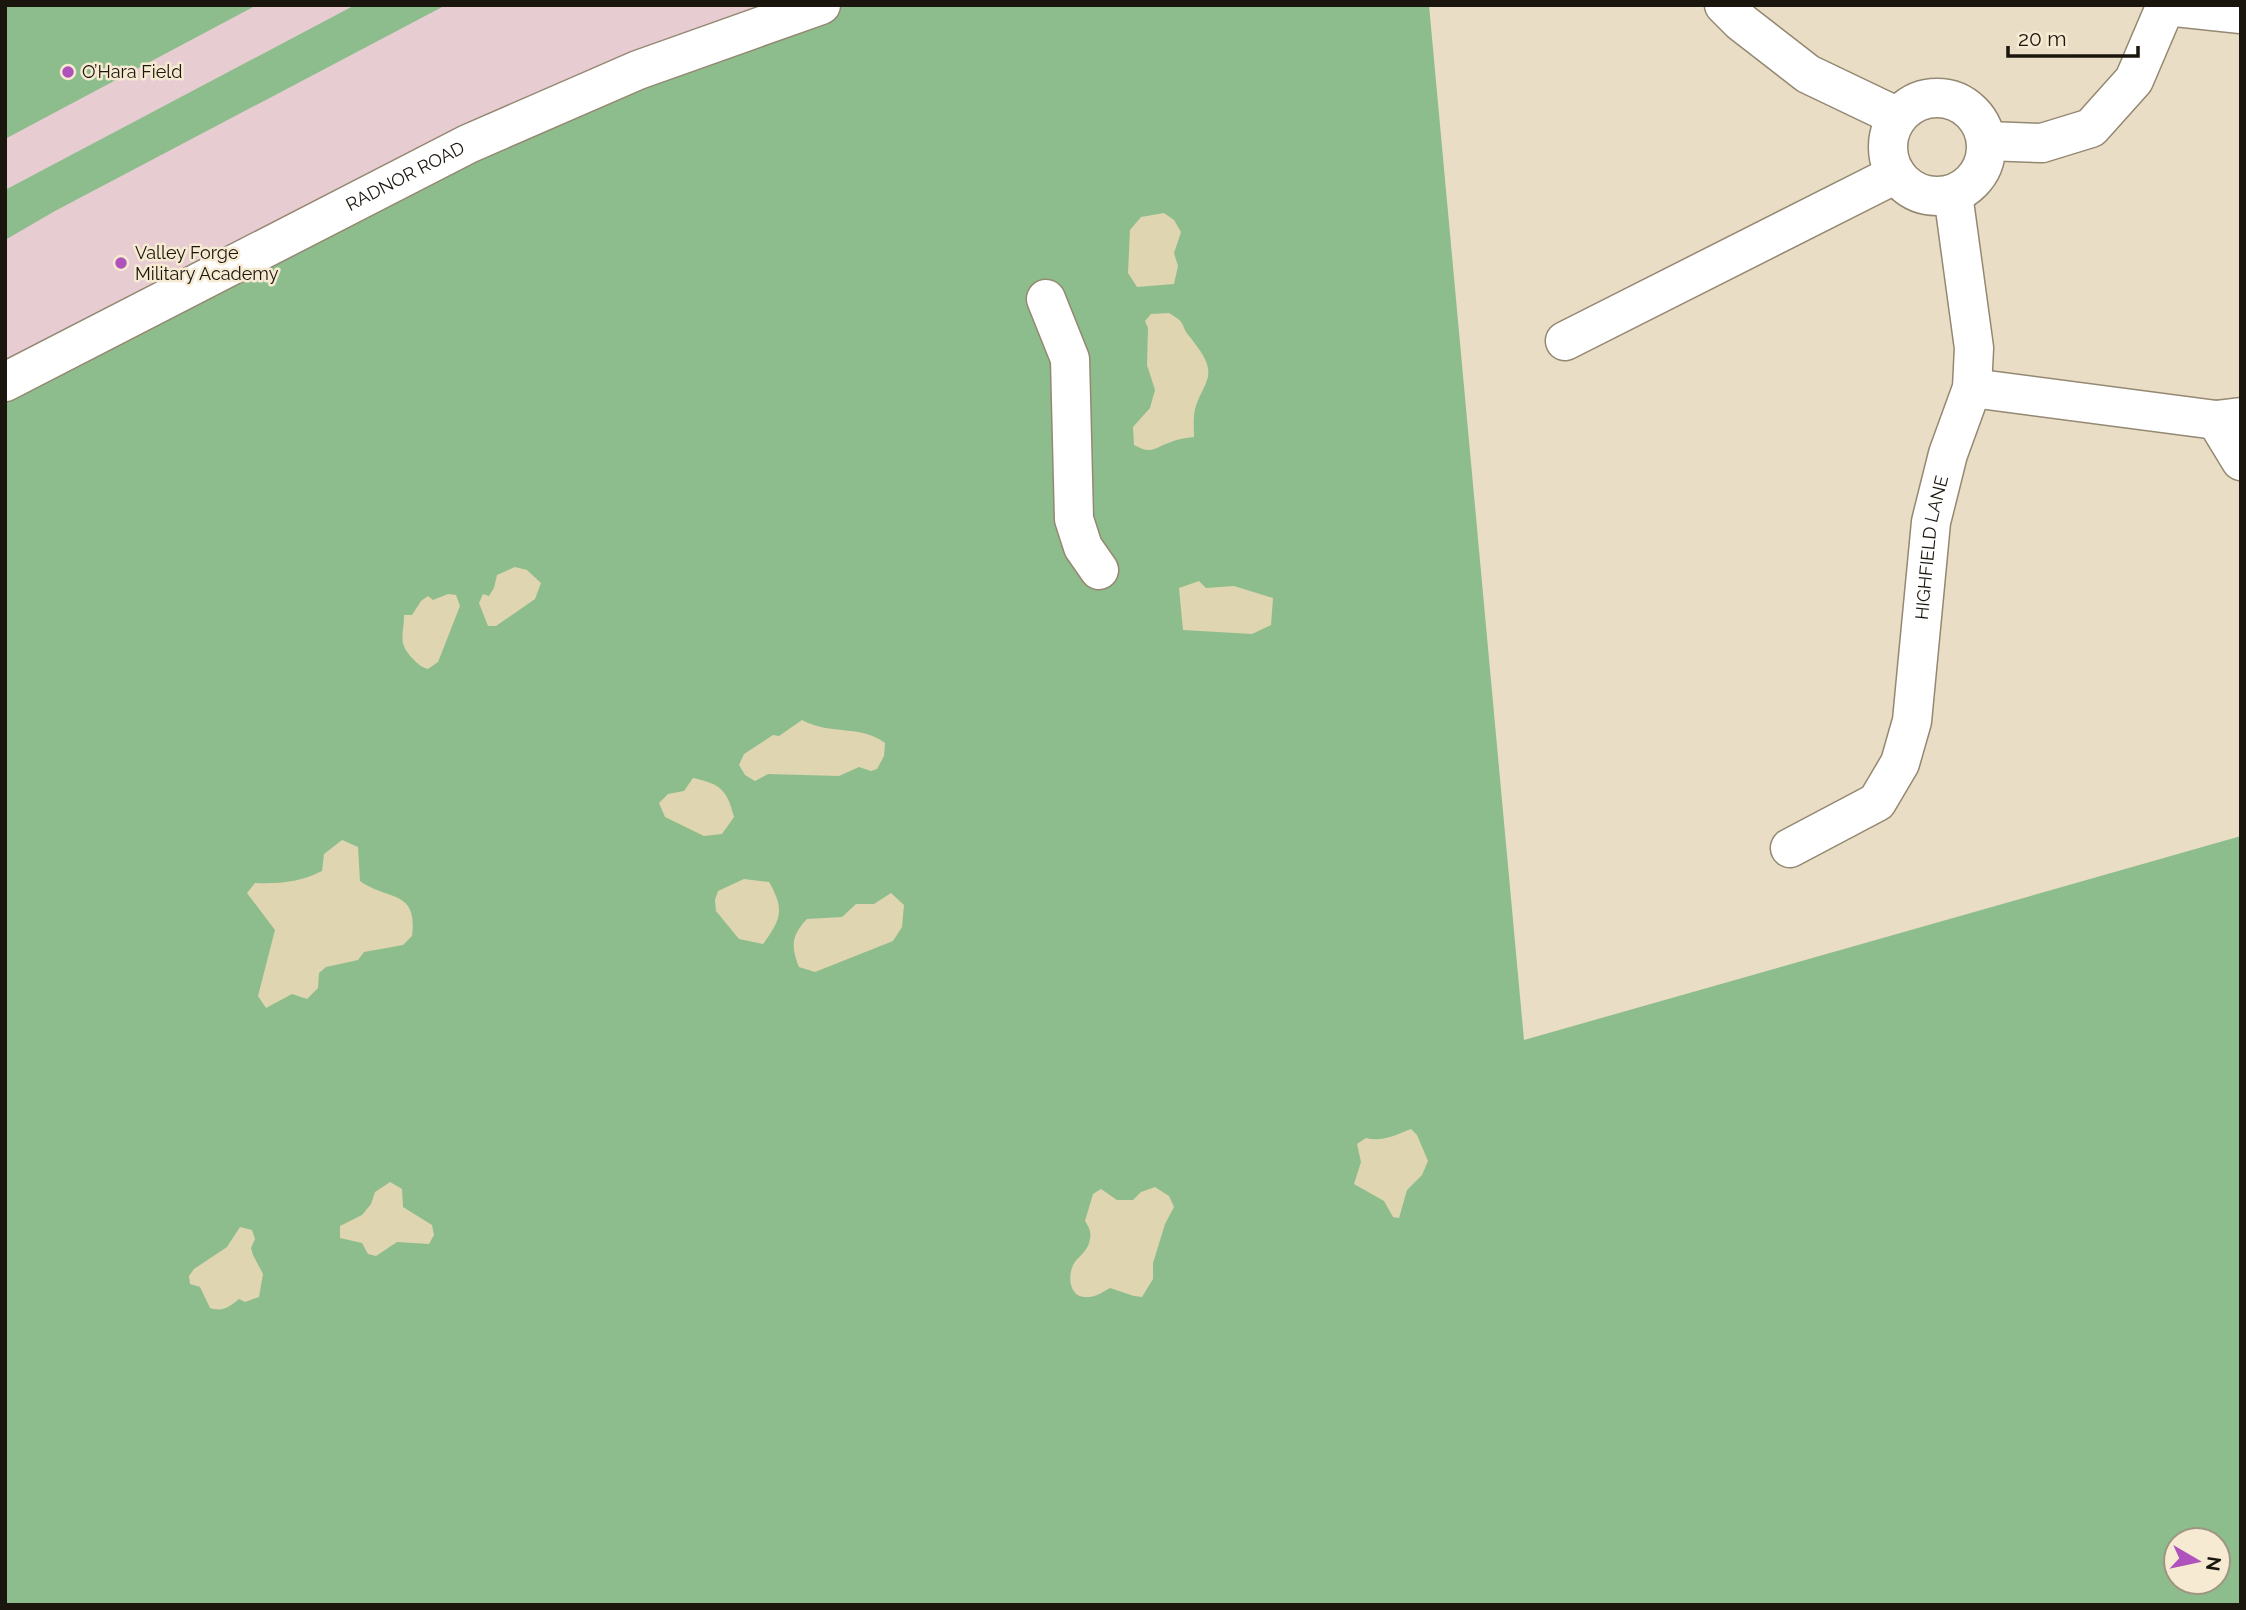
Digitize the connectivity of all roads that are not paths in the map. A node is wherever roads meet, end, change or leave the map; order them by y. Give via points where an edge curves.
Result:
1 (821, 5) edge
2 (2166, 6) edge
3 (1738, 11) edge
4 (2241, 14) edge
5 (1898, 117) junction
6 (1986, 141) junction
7 (1895, 174) junction
8 (1953, 194) junction
9 (1046, 299) dead end
10 (1565, 341) dead end
11 (5, 382) edge
12 (1972, 387) junction
13 (2228, 418) edge
14 (2241, 461) edge
15 (1099, 570) dead end
16 (1790, 848) dead end

1 - 11 street, RADNOR ROAD via 638,70 468,144
2 - 4 street
2 - 6 street via 2134,80 2091,128 2042,143
3 - 5 street via 1808,74
5 - 6 street via 1916,102 1948,99 1964,106 1981,124
5 - 7 street via 1889,133 1889,158
6 - 8 street via 1982,167 1968,186
7 - 8 street via 1918,193
7 - 10 street
8 - 12 street, HIGHFIELD LANE via 1974,348
9 - 15 street via 1070,359 1074,519 1083,547
12 - 13 street
12 - 16 street, HIGHFIELD LANE via 1931,522 1912,721 1900,763 1877,802
13 - 14 street

